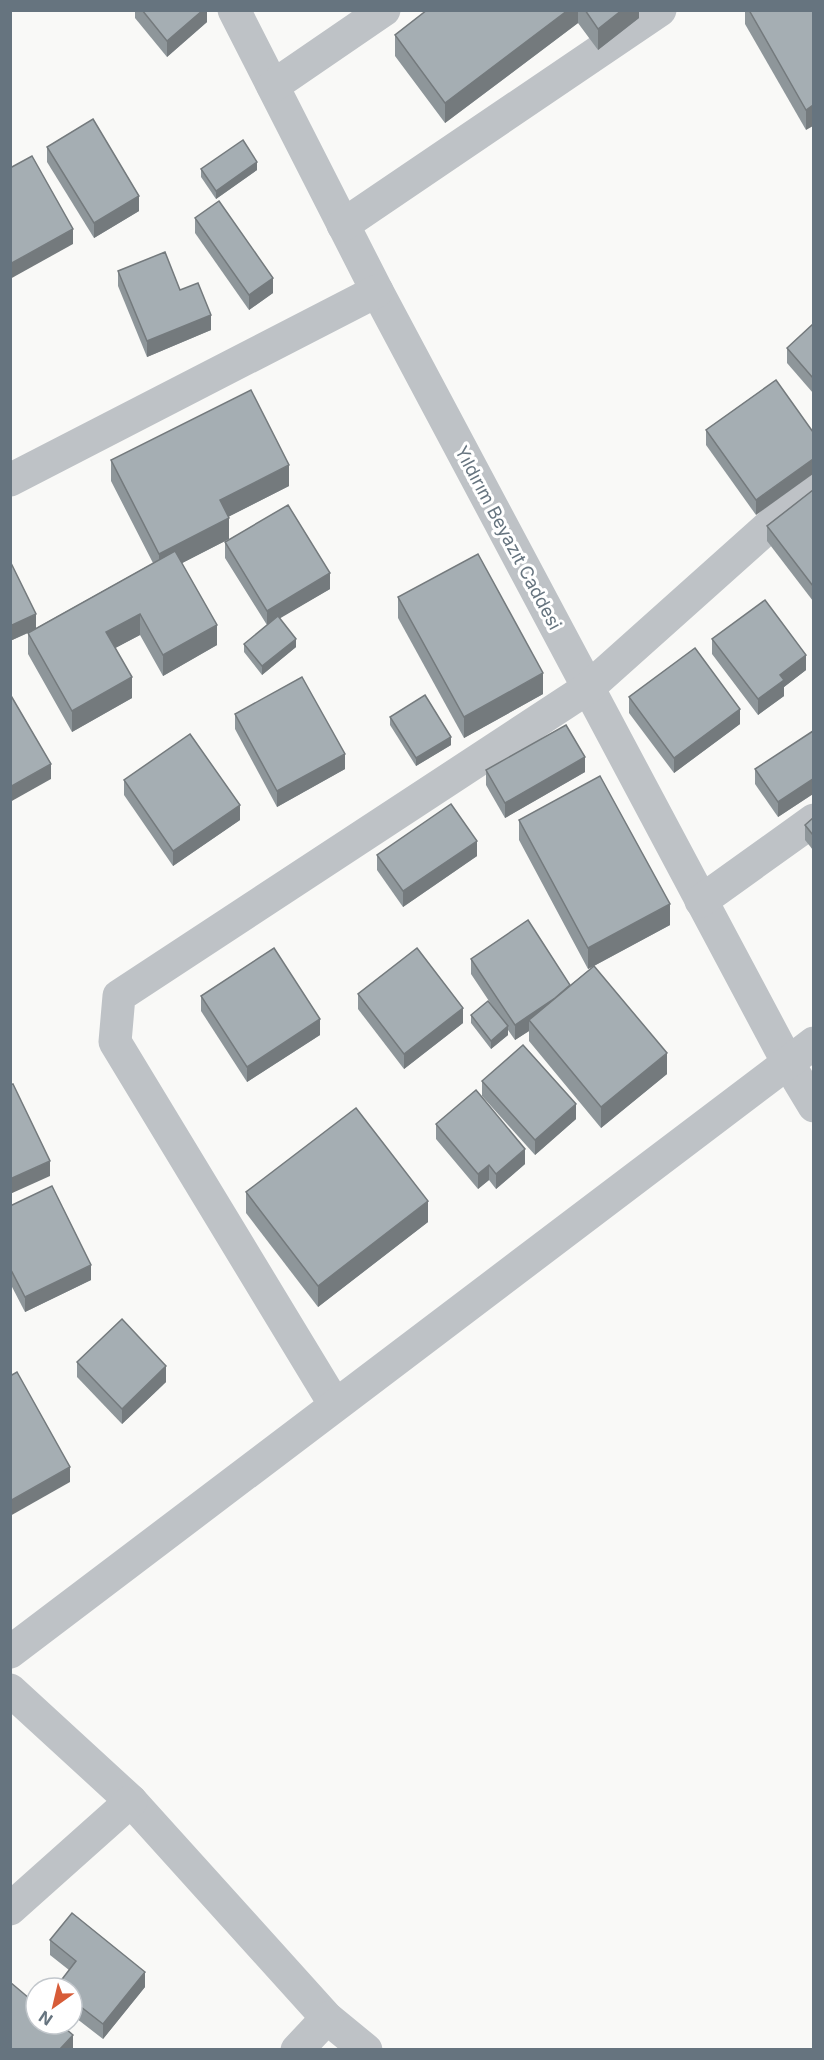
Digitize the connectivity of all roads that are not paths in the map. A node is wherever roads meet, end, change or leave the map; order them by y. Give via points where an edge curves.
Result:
1 (234, 10) edge
2 (384, 10) edge
3 (660, 10) edge
4 (273, 86) junction
5 (343, 225) junction
6 (376, 291) junction
7 (10, 480) edge
8 (813, 486) edge
9 (588, 688) junction
10 (813, 820) edge
11 (701, 901) junction
12 (813, 1043) edge
13 (788, 1063) junction
14 (813, 1106) edge
15 (335, 1405) junction
16 (10, 1652) edge
17 (10, 1690) edge
18 (131, 1801) junction
19 (10, 1909) edge
20 (327, 2018) junction
21 (297, 2049) edge
22 (366, 2049) edge

1 - 4 street, Yıldırım Beyazıt Caddesi
2 - 4 street
3 - 5 street
4 - 5 street, Yıldırım Beyazıt Caddesi
5 - 6 street, Yıldırım Beyazıt Caddesi
6 - 7 street
6 - 9 street, Yıldırım Beyazıt Caddesi
8 - 9 street
9 - 11 street, Yıldırım Beyazıt Caddesi
9 - 15 street via 119,996 115,1042
10 - 11 street
11 - 13 street, Yıldırım Beyazıt Caddesi
12 - 13 street
13 - 14 street, Yıldırım Beyazıt Caddesi
13 - 15 street
15 - 16 street
17 - 18 street
18 - 19 street
18 - 20 street
20 - 21 street
20 - 22 street

